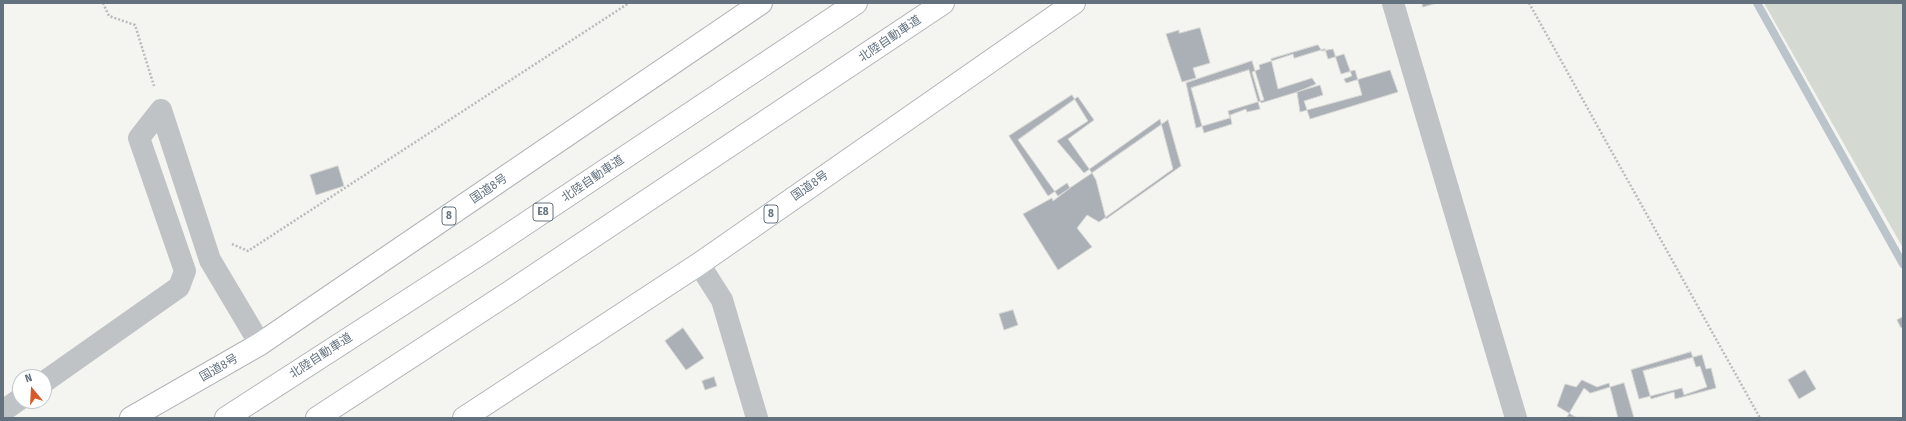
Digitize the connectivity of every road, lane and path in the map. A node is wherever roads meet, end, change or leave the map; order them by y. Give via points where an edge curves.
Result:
1 (103, 3) edge
2 (629, 3) edge
3 (761, 3) edge
4 (856, 3) edge
5 (942, 3) edge
6 (1074, 3) edge
7 (1393, 3) edge
8 (1529, 3) edge
9 (161, 110) junction
10 (230, 242) dead end
11 (699, 264) junction
12 (260, 344) junction
13 (52, 376) edge
14 (12, 405) edge
15 (3, 411) edge
16 (131, 418) edge
17 (226, 418) edge
18 (317, 418) edge
19 (464, 418) edge
20 (757, 418) edge
21 (1516, 418) edge
22 (1760, 418) edge

1 - 9 path via 109,16 136,25
2 - 10 path via 248,251
3 - 12 highway, 国道8号 / 8
4 - 17 highway, 北陸自動車道 / E8 via 484,252
5 - 18 highway, 北陸自動車道 via 537,275
6 - 11 highway, 国道8号 / 8
7 - 21 street
8 - 22 path
9 - 12 street via 210,260
9 - 13 street via 139,138 185,271 179,287
11 - 19 highway, 国道8号 / 8
11 - 20 street via 722,300
12 - 16 highway, 国道8号 / 8
14 - 15 street

